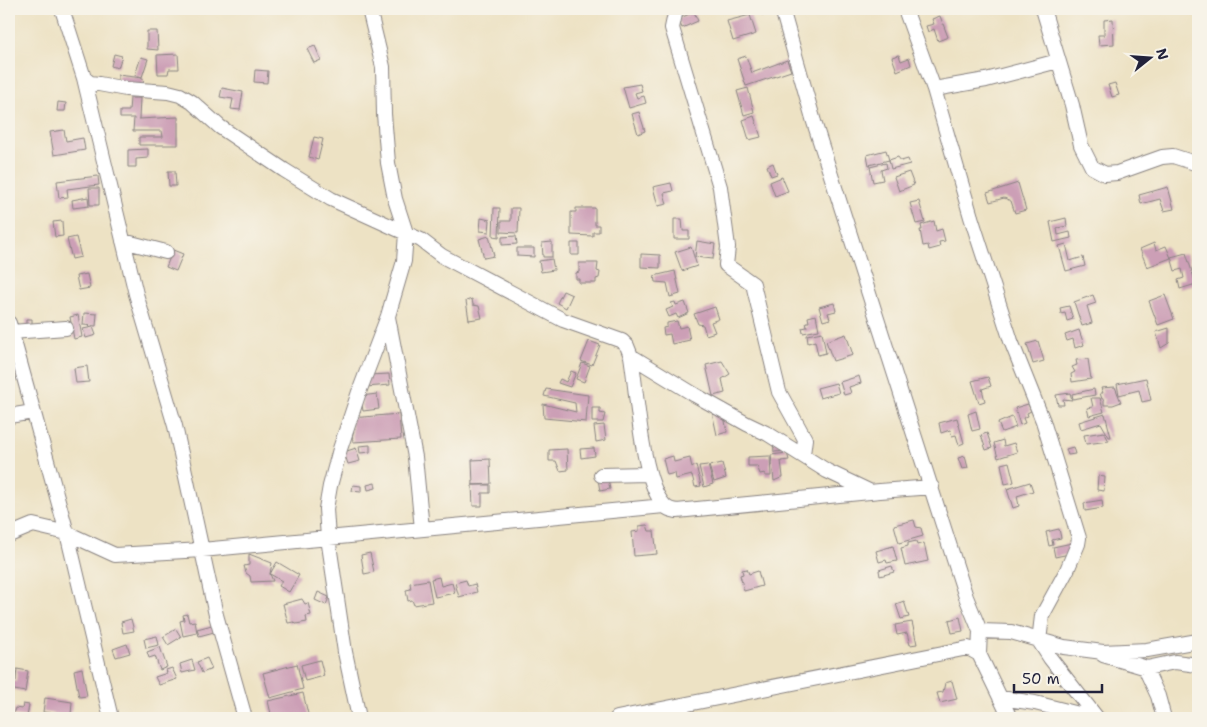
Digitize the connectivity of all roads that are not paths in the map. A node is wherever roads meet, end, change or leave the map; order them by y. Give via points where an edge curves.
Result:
1 (62, 9) edge
2 (369, 9) edge
3 (678, 9) edge
4 (782, 9) edge
5 (905, 9) edge
6 (1043, 9) edge
7 (1058, 61) junction
8 (84, 78) junction
9 (934, 90) junction
10 (1198, 164) edge
11 (406, 232) junction
12 (123, 241) junction
13 (166, 252) dead end
14 (388, 316) junction
15 (10, 328) edge
16 (66, 328) dead end
17 (631, 356) junction
18 (33, 412) junction
19 (9, 416) edge
20 (803, 454) junction
21 (648, 474) junction
22 (601, 475) dead end
23 (932, 487) junction
24 (870, 492) junction
25 (664, 506) junction
26 (422, 529) junction
27 (67, 533) junction
28 (9, 535) edge
29 (328, 538) junction
30 (202, 550) junction
31 (980, 631) junction
32 (1040, 641) junction
33 (1198, 641) edge
34 (1088, 650) junction
35 (979, 654) junction
36 (1198, 665) edge
37 (1145, 668) junction
38 (1000, 698) junction
39 (111, 718) edge
40 (244, 718) edge
41 (359, 718) edge
42 (617, 718) edge
43 (1010, 718) edge
44 (1096, 718) edge
45 (1164, 718) edge

1 - 8 street
2 - 11 street via 383,67 388,163
3 - 20 street via 672,28 720,187 728,247 726,265 753,284 779,392 805,439
4 - 23 street via 814,122
5 - 9 street
6 - 7 street
7 - 9 street
7 - 10 street via 1081,145 1097,171 1117,173 1173,156
8 - 11 street via 90,83 180,95 214,123 331,199
8 - 12 street
9 - 32 street via 990,279 1043,421 1079,538 1067,570 1042,616
11 - 14 street via 404,261
11 - 17 street via 442,256 563,320 622,341
12 - 13 street
12 - 30 street via 175,426
14 - 26 street via 415,457
14 - 29 street via 335,467 326,509
15 - 16 street
15 - 18 street
17 - 20 street
17 - 21 street
18 - 19 street
18 - 27 street
20 - 24 street via 827,471
21 - 22 street
21 - 25 street
23 - 24 street
23 - 31 street via 966,597
24 - 25 street via 677,511
25 - 26 street
26 - 29 street
27 - 28 street via 34,525
27 - 30 street via 115,555
27 - 39 street
29 - 30 street
29 - 41 street via 345,652
30 - 40 street
31 - 32 street via 1011,632
31 - 35 street
32 - 34 street
32 - 44 street
33 - 34 street via 1148,650
34 - 37 street
35 - 38 street
35 - 42 street via 968,648 959,648
36 - 37 street via 1175,662
37 - 45 street
38 - 43 street
38 - 44 street

